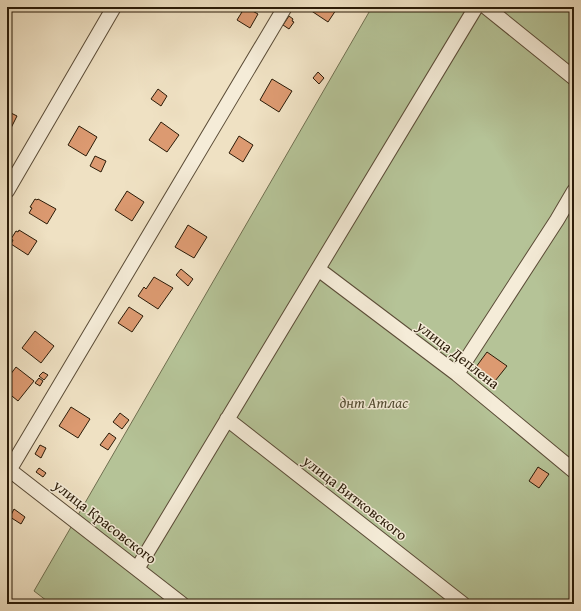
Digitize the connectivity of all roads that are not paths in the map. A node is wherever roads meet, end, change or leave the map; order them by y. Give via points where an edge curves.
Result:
1 (114, 7) edge
2 (285, 7) edge
3 (476, 7) edge
4 (486, 7) edge
5 (574, 78) edge
6 (7, 191) edge
7 (574, 191) edge
8 (318, 268) junction
9 (457, 374) junction
10 (227, 419) junction
11 (8, 470) edge
12 (574, 471) edge
13 (137, 569) junction
14 (182, 604) edge
15 (463, 604) edge

1 - 6 street
2 - 11 street
3 - 8 street
4 - 5 street
7 - 9 street
8 - 9 street, улица Деплена
8 - 10 street
9 - 12 street, улица Деплена
10 - 13 street
10 - 15 street, улица Витковского
11 - 13 street, улица Красовского
13 - 14 street, улица Красовского

